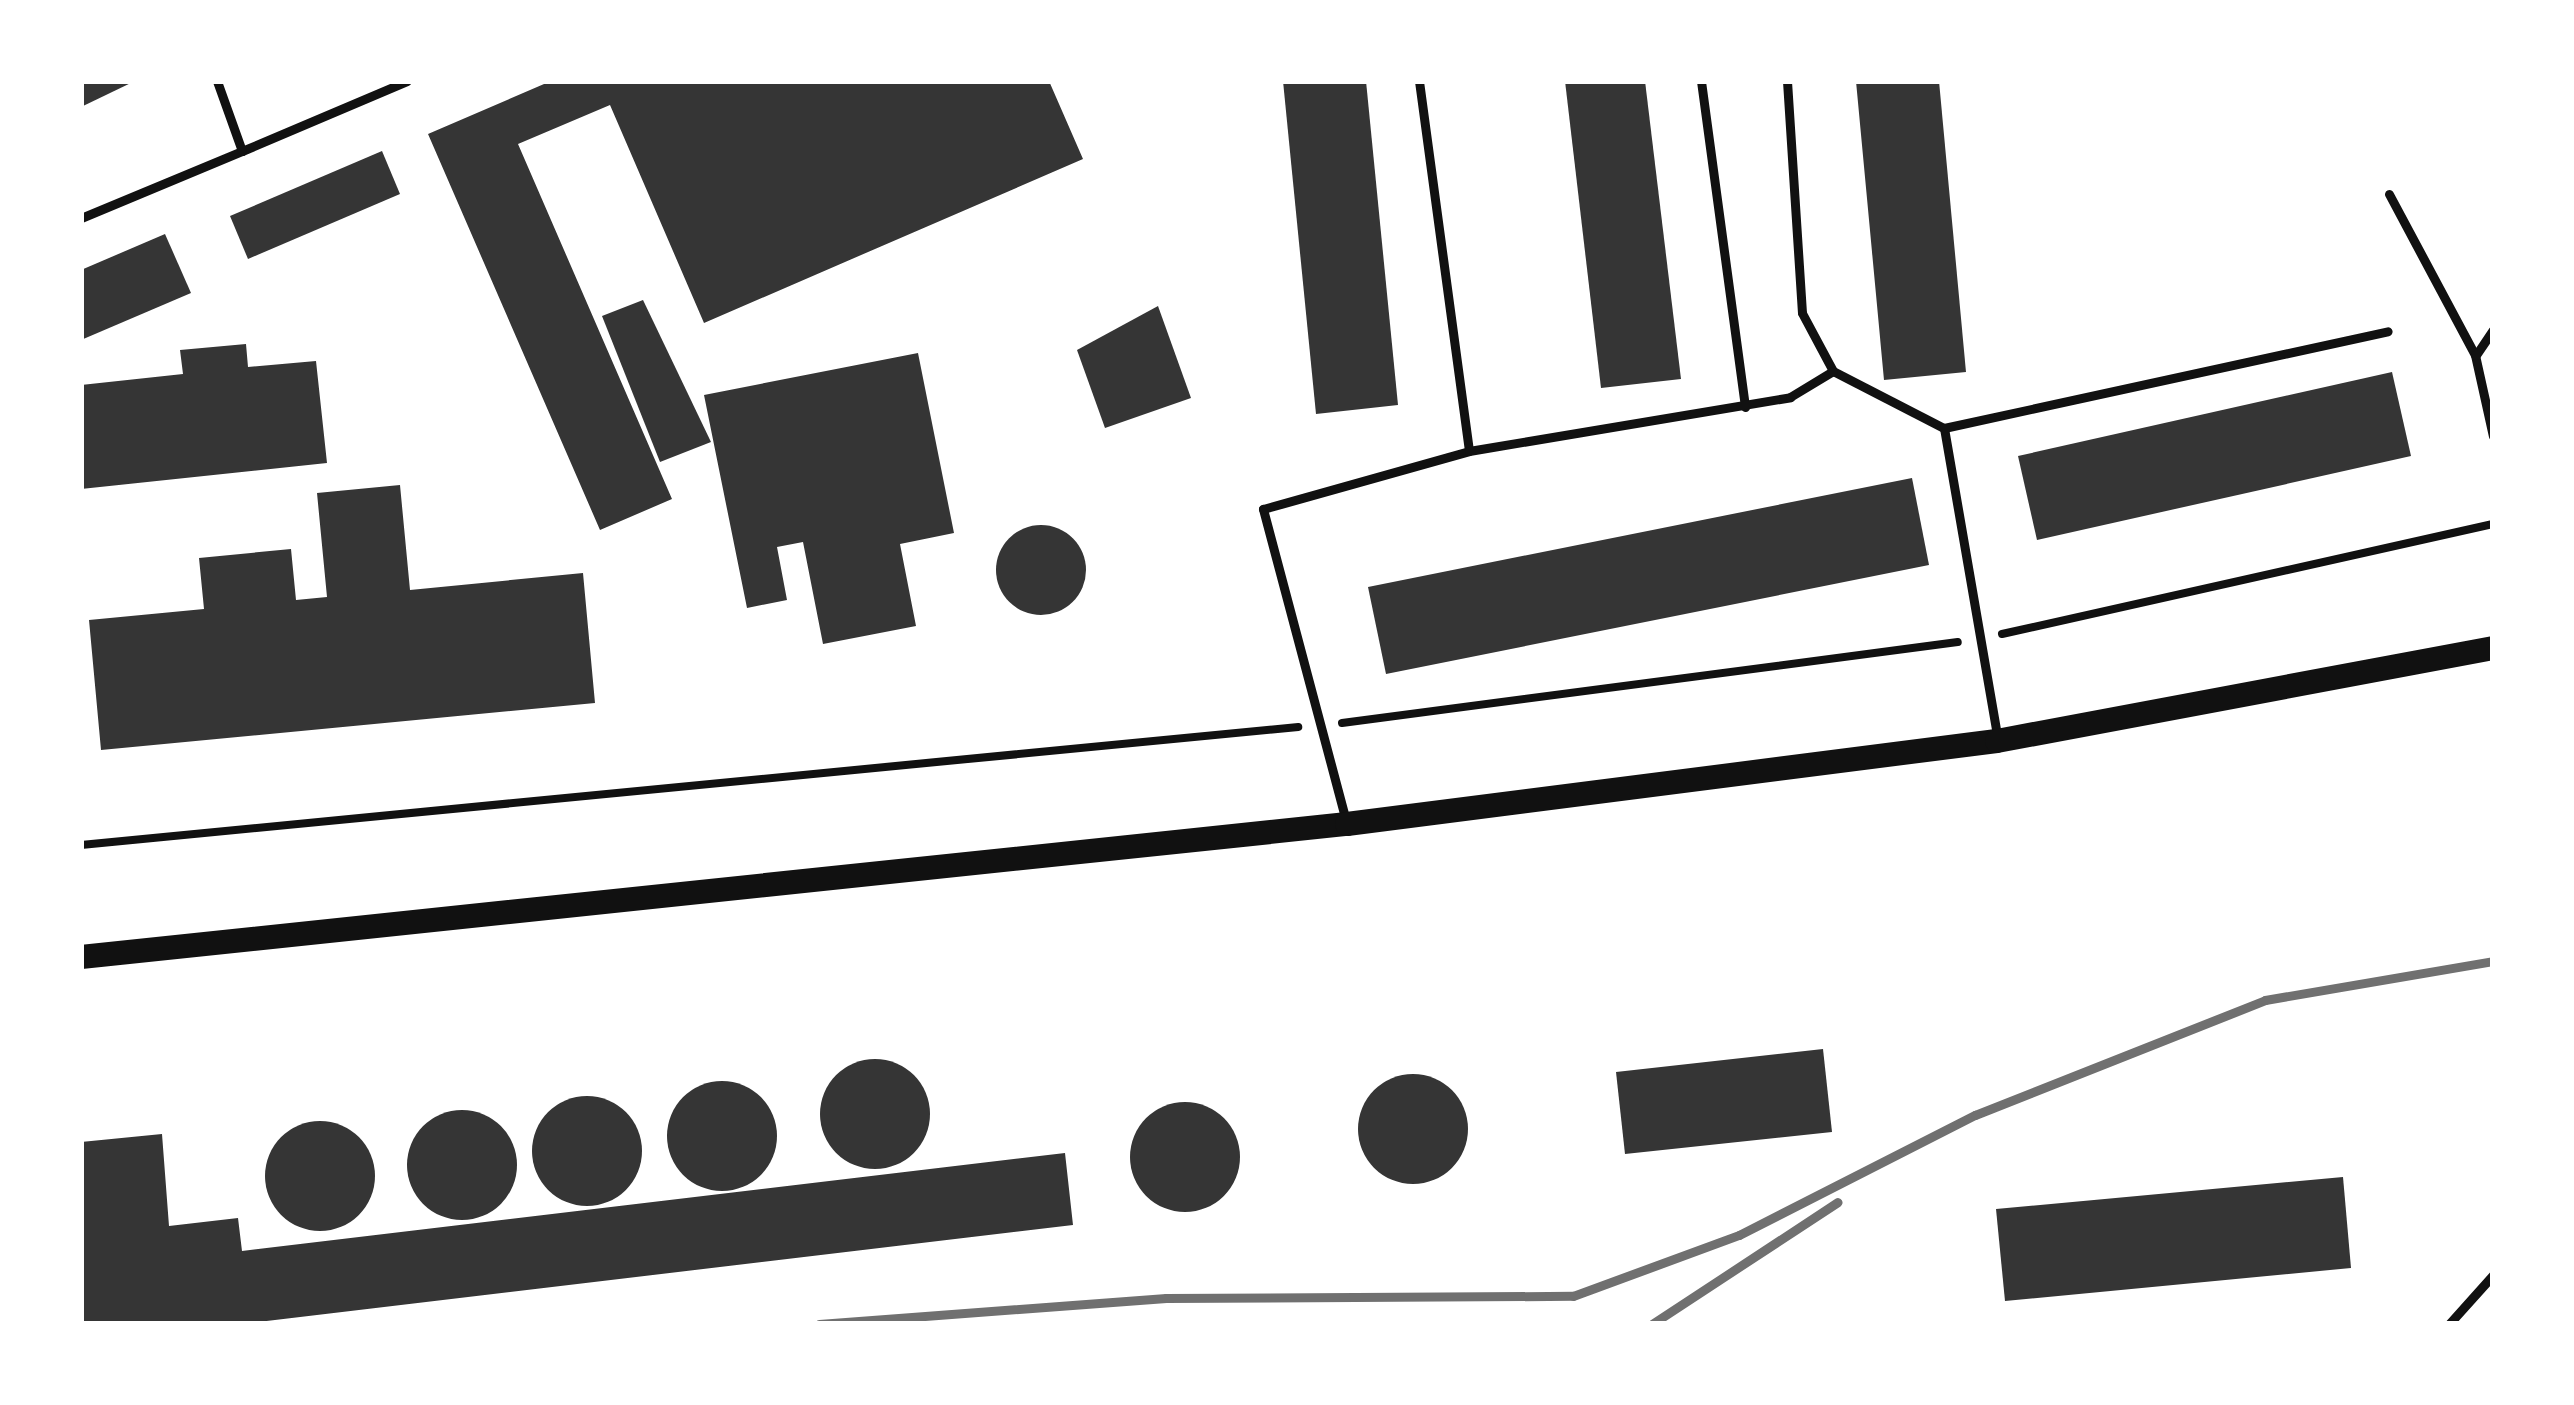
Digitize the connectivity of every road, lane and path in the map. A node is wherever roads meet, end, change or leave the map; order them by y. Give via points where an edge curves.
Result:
1 (217, 81) edge
2 (407, 81) edge
3 (1419, 81) edge
4 (1701, 81) edge
5 (1787, 81) edge
6 (242, 151) junction
7 (2389, 194) dead end
8 (81, 218) edge
9 (2493, 330) edge
10 (2388, 331) dead end
11 (2475, 356) junction
12 (1833, 371) junction
13 (1745, 407) junction
14 (1944, 428) junction
15 (2493, 436) edge
16 (1469, 451) junction
17 (2493, 648) edge
18 (1997, 741) junction
19 (1347, 824) junction
20 (81, 957) edge
21 (2493, 1275) edge
22 (2449, 1324) edge

1 - 6 lane
2 - 6 lane
3 - 16 lane
4 - 13 lane
5 - 12 lane via 1802,314
6 - 8 lane
7 - 11 lane
9 - 11 lane
10 - 14 lane
11 - 15 lane
12 - 13 lane
12 - 14 lane
13 - 16 lane
14 - 18 lane
16 - 19 lane via 1263,509
17 - 18 main road
18 - 19 main road
19 - 20 main road
21 - 22 lane

